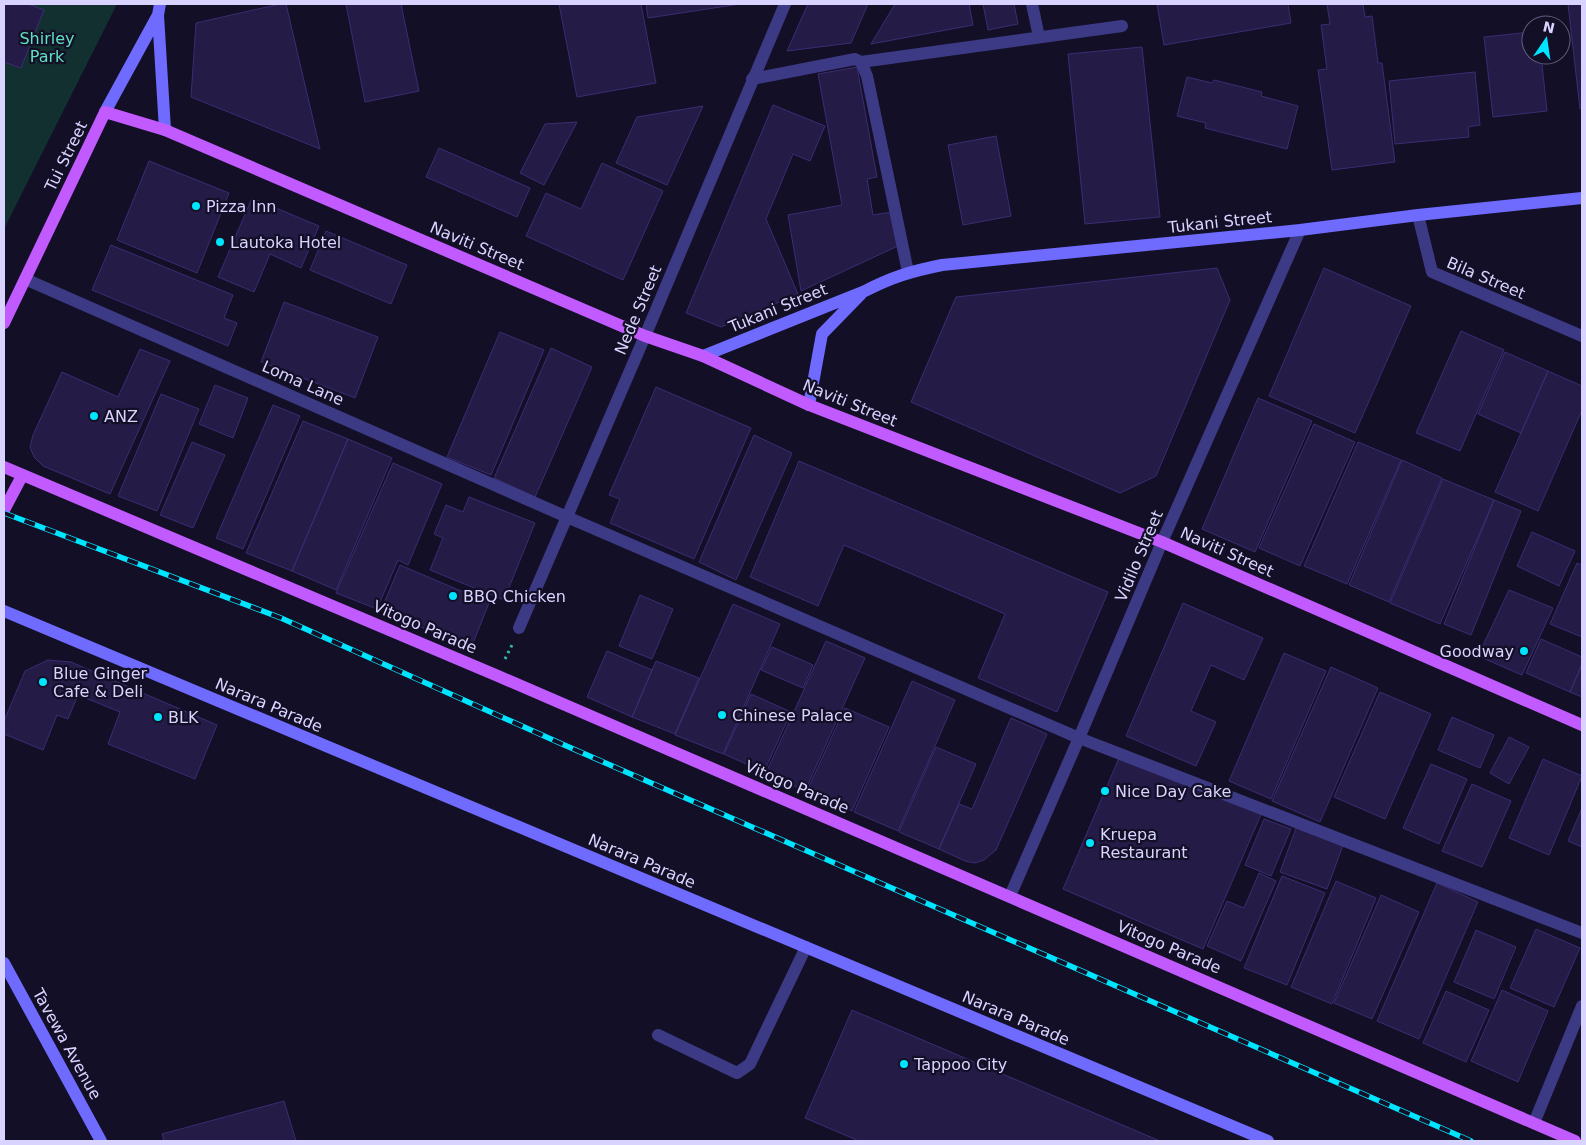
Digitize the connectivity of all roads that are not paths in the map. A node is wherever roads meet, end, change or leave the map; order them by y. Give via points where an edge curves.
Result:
1 (785, 4) edge
2 (1032, 4) edge
3 (159, 10) edge
4 (1122, 26) dead end
5 (1040, 37) junction
6 (861, 62) junction
7 (752, 79) junction
8 (105, 112) junction
9 (165, 130) junction
10 (1582, 198) edge
11 (1418, 215) junction
12 (1300, 230) junction
13 (908, 272) junction
14 (25, 279) junction
15 (865, 291) junction
16 (4, 324) edge
17 (645, 336) junction
18 (1582, 336) edge
19 (703, 356) junction
20 (809, 405) junction
21 (4, 467) edge
22 (22, 476) junction
23 (4, 510) edge
24 (567, 517) junction
25 (1162, 542) junction
26 (4, 611) edge
27 (519, 628) road end
28 (1582, 725) edge
29 (1079, 738) junction
30 (1010, 896) junction
31 (1582, 933) edge
32 (806, 947) junction
33 (4, 963) edge
34 (1582, 1006) edge
35 (658, 1034) dead end
36 (1534, 1123) junction
37 (101, 1141) edge
38 (1268, 1141) edge
39 (1575, 1141) edge

1 - 7 street, Nede Street
2 - 5 street
3 - 8 main road, Tui Street
3 - 9 main road
4 - 5 street
5 - 6 street
6 - 7 street via 855,59
6 - 13 street via 867,76
7 - 17 street, Nede Street
8 - 9 main road, Naviti Street
8 - 14 main road, Tui Street
9 - 17 main road, Naviti Street
10 - 11 main road, Tukani Street
11 - 12 main road, Tukani Street
11 - 18 street, Bila Street via 1432,272
12 - 13 main road, Tukani Street via 942,265
12 - 25 street, Vidilo Street
13 - 15 main road, Tukani Street
14 - 16 main road, Tui Street
14 - 24 street, Loma Lane
15 - 19 main road, Tukani Street
15 - 20 main road, Tukani Street via 822,334
17 - 19 main road, Naviti Street
17 - 24 street, Nede Street
19 - 20 main road, Naviti Street
20 - 25 main road, Naviti Street
21 - 22 main road, Vitogo Parade
22 - 23 main road
22 - 30 main road, Vitogo Parade
24 - 27 street, Nede Street
24 - 29 street, Loma Lane
25 - 28 main road, Naviti Street
25 - 29 street, Vidilo Street
26 - 32 main road, Narara Parade
29 - 30 street, Vidilo Street
29 - 31 street, Loma Lane
30 - 36 main road, Vitogo Parade
32 - 35 street via 750,1064 737,1073
32 - 38 main road, Narara Parade
33 - 37 main road, Tavewa Avenue
34 - 36 street
36 - 39 main road, Vitogo Parade

